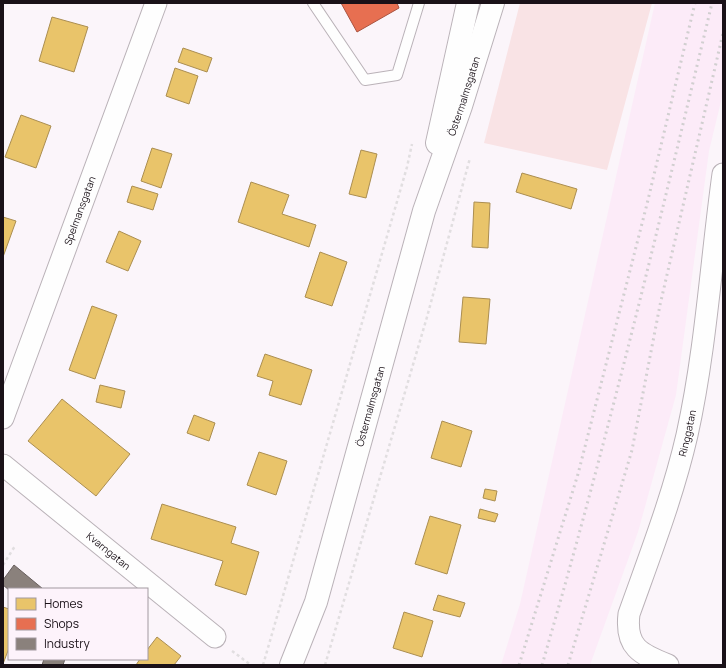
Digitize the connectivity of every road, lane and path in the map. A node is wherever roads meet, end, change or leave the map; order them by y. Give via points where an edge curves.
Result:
1 (156, 3) edge
2 (313, 3) edge
3 (420, 3) edge
4 (468, 3) edge
5 (493, 3) edge
6 (413, 137) dead end
7 (471, 156) dead end
8 (723, 174) edge
9 (424, 211) junction
10 (3, 418) edge
11 (3, 465) edge
12 (15, 546) dead end
13 (3, 565) edge
14 (316, 602) junction
15 (215, 637) dead end
16 (263, 665) edge
17 (291, 665) edge
18 (306, 665) edge
19 (325, 665) edge
20 (668, 665) edge

1 - 10 street, Spelmansgatan
2 - 3 lane via 365,80 397,75
4 - 9 main road, Östermalmsgatan
5 - 9 main road, Östermalmsgatan via 462,106
6 - 16 path via 407,168
7 - 19 path via 427,317
8 - 20 street, Ringgatan via 704,336 687,435 628,627 637,649 646,656
9 - 14 main road, Östermalmsgatan
11 - 15 street, Kvarngatan
12 - 13 path
14 - 17 main road, Östermalmsgatan
14 - 18 main road, Östermalmsgatan

